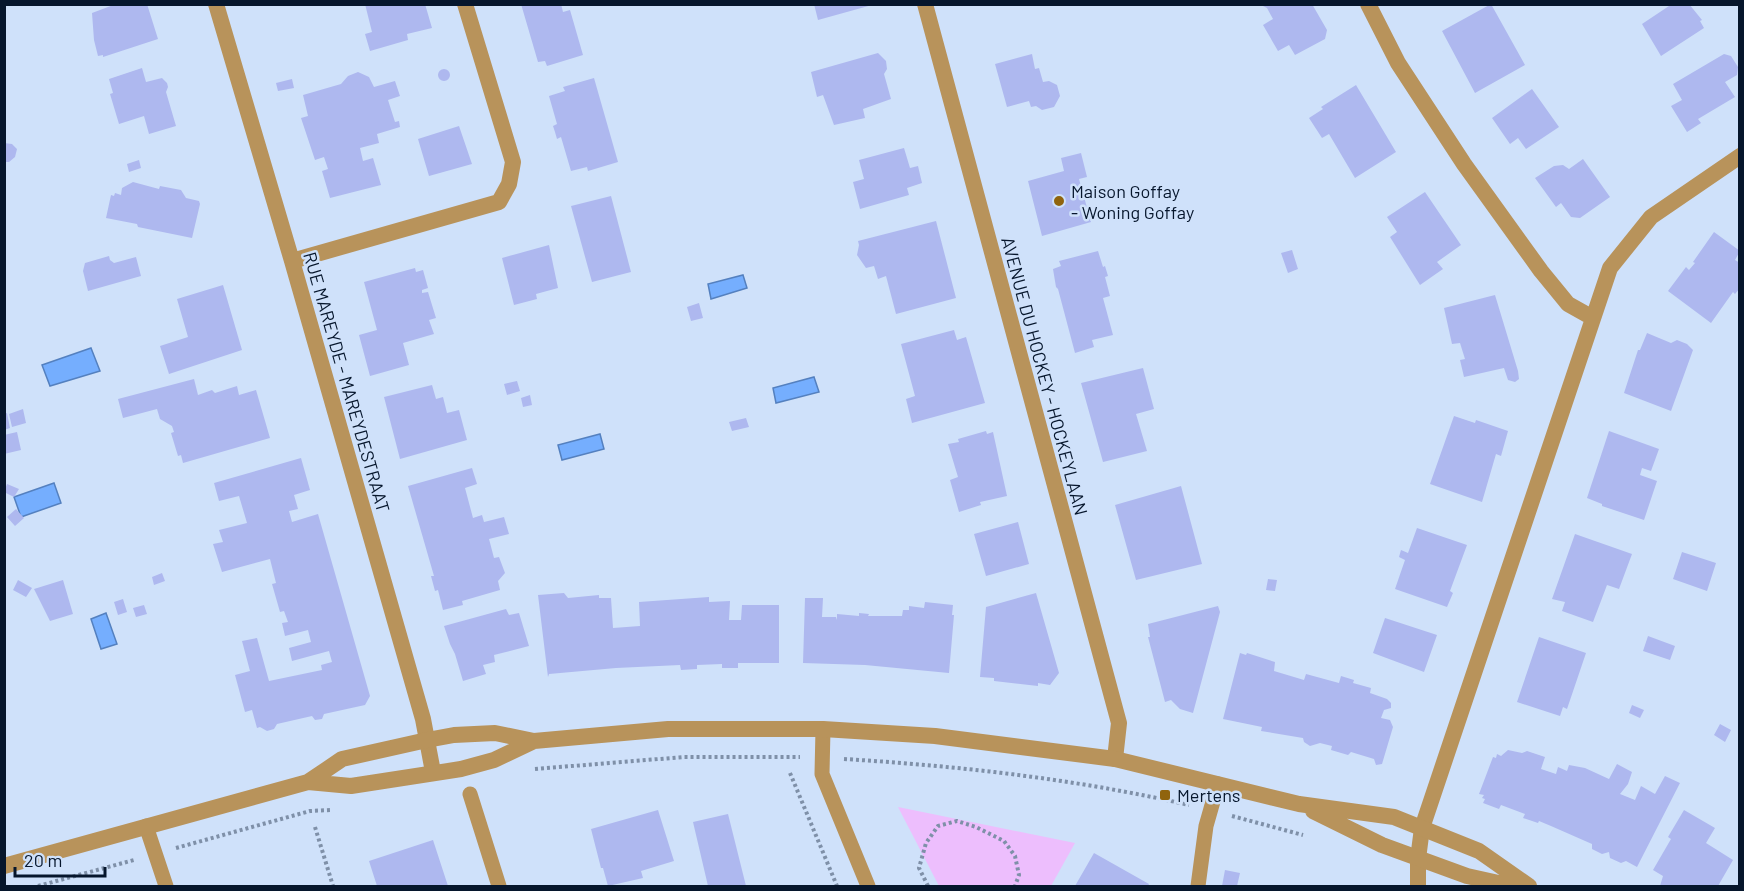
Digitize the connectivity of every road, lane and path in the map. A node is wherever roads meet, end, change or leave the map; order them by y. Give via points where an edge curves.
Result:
1 (216, 4) edge
2 (465, 4) edge
3 (925, 4) edge
4 (1368, 4) edge
5 (1740, 156) edge
6 (292, 261) junction
7 (1593, 318) junction
8 (823, 729) junction
9 (427, 740) junction
10 (534, 741) junction
11 (823, 758) junction
12 (1115, 759) junction
13 (531, 769) dead end
14 (434, 772) junction
15 (790, 773) dead end
16 (308, 782) junction
17 (1218, 784) junction
18 (470, 794) dead end
19 (1299, 804) junction
20 (332, 810) dead end
21 (1210, 810) junction
22 (146, 826) junction
23 (315, 827) dead end
24 (1422, 828) junction
25 (1311, 838) dead end
26 (154, 854) junction
27 (1418, 859) junction
28 (4, 866) edge
29 (38, 886) edge
30 (166, 886) edge
31 (333, 886) edge
32 (499, 886) edge
33 (837, 886) edge
34 (868, 886) edge
35 (928, 886) edge
36 (1015, 886) edge
37 (1198, 886) edge
38 (1418, 886) edge
39 (1512, 886) edge
40 (1529, 886) edge

1 - 6 street, RUE MAREYDE - MAREYDESTRAAT
2 - 6 street via 513,162 510,184 499,202
3 - 12 street, AVENUE DU HOCKEY - HOCKEYLAAN via 1119,723
4 - 7 street via 1398,63 1541,272 1568,304
5 - 7 street via 1651,217 1610,268
6 - 9 street, RUE MAREYDE - MAREYDESTRAAT
7 - 24 street
8 - 10 street via 668,729
8 - 11 lane
8 - 12 street via 936,736
9 - 10 street via 495,733
9 - 14 street, RUE MAREYDE - MAREYDESTRAAT
9 - 16 street via 342,759
10 - 14 street via 494,760
11 - 13 path via 684,757
11 - 21 path via 1021,774 1137,793
11 - 34 lane via 822,774
12 - 17 street
14 - 16 street via 351,786
15 - 33 path
16 - 22 street
17 - 19 street
17 - 21 lane
18 - 32 lane
19 - 24 street via 1394,817
19 - 27 street
20 - 26 path via 310,812
21 - 25 path
21 - 37 lane
22 - 26 lane
22 - 28 street
23 - 31 path
24 - 27 street
24 - 40 street via 1479,851
26 - 29 path
26 - 30 lane
27 - 38 street
27 - 39 street
35 - 36 path via 919,868 926,843 938,826 957,821 1004,841 1015,856 1019,875

